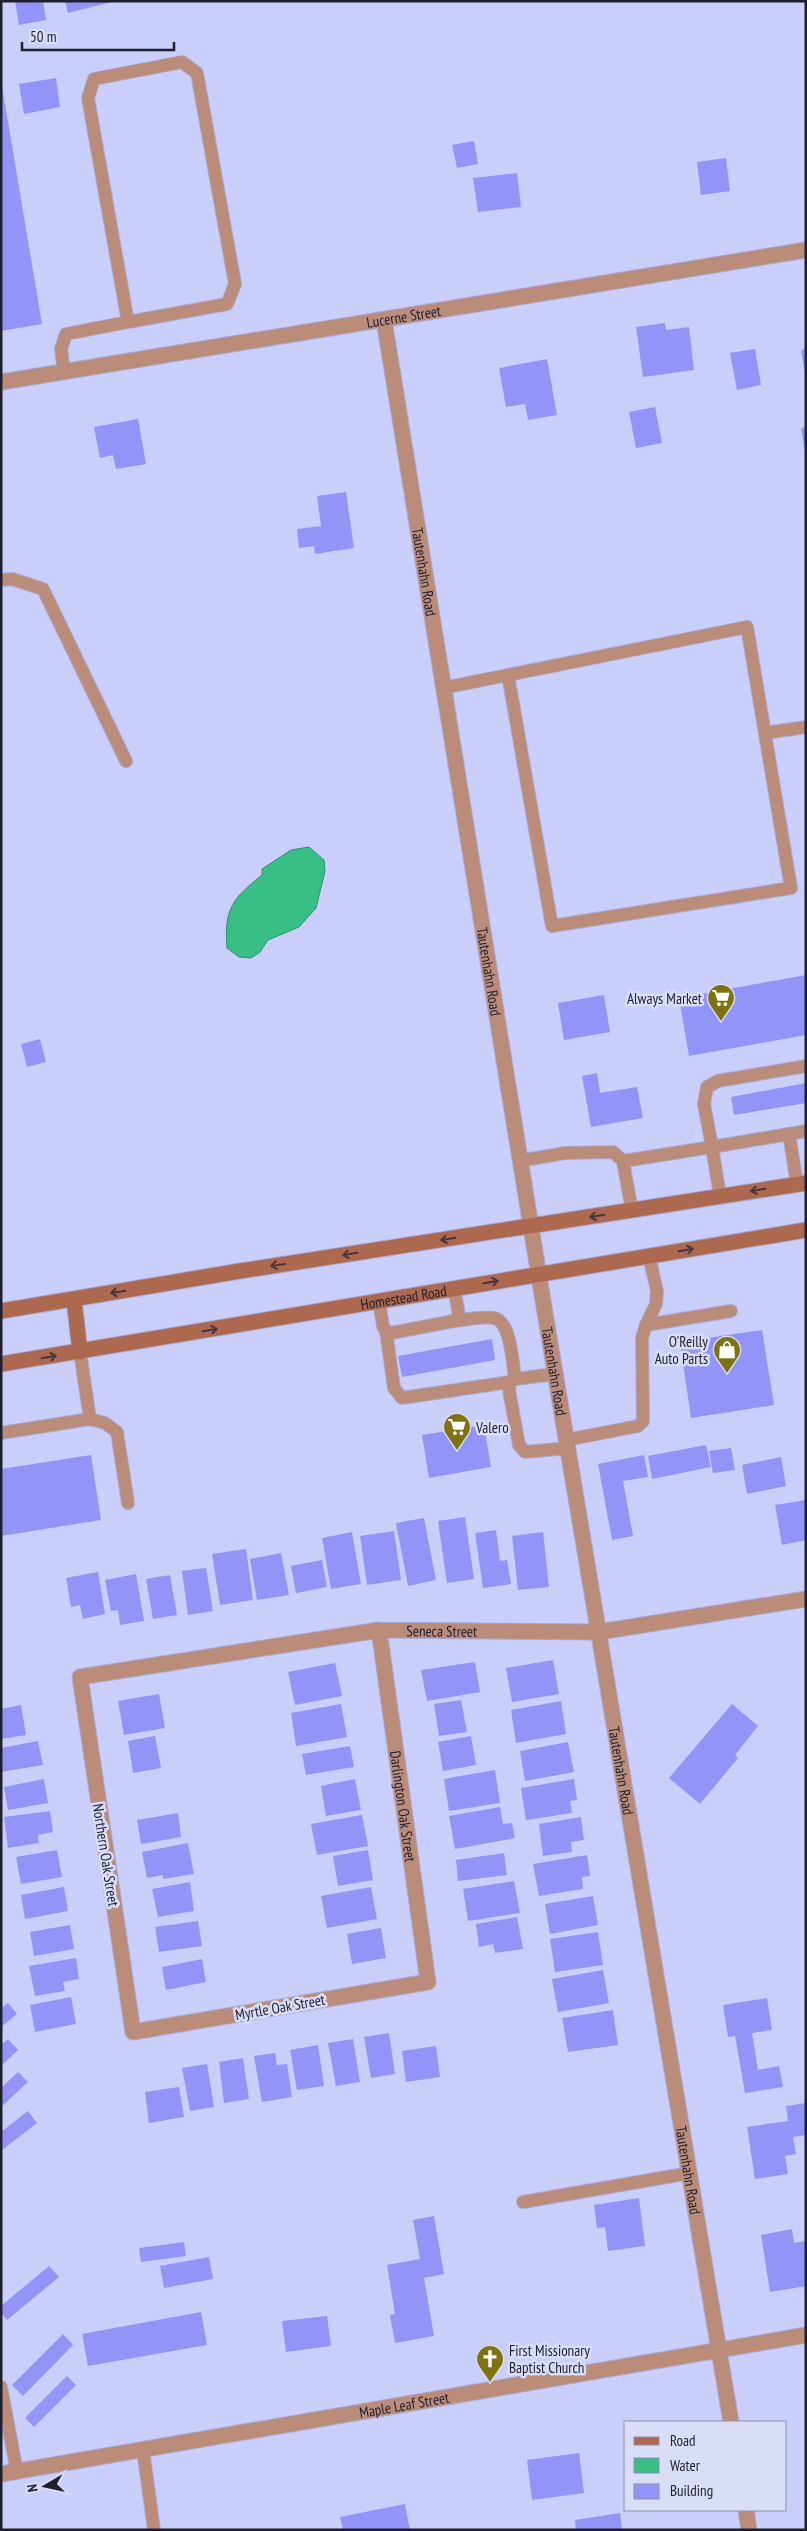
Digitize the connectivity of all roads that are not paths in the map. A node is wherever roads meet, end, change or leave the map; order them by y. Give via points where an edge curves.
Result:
1 (806, 250) edge
2 (384, 320) junction
3 (128, 322) junction
4 (64, 371) junction
5 (1, 382) edge
6 (1, 580) edge
7 (508, 675) junction
8 (443, 688) junction
9 (806, 727) edge
10 (765, 733) junction
11 (126, 761) dead end
12 (806, 1066) edge
13 (806, 1131) edge
14 (789, 1134) junction
15 (712, 1147) junction
16 (520, 1161) junction
17 (623, 1161) junction
18 (801, 1183) edge
19 (720, 1196) junction
20 (632, 1211) junction
21 (531, 1227) junction
22 (806, 1230) edge
23 (649, 1256) junction
24 (538, 1274) junction
25 (454, 1288) junction
26 (74, 1300) junction
27 (378, 1301) junction
28 (1, 1311) edge
29 (731, 1311) dead end
30 (454, 1321) junction
31 (646, 1325) junction
32 (386, 1331) junction
33 (80, 1352) junction
34 (1, 1364) edge
35 (555, 1374) junction
36 (513, 1381) junction
37 (90, 1420) junction
38 (1, 1433) edge
39 (567, 1444) junction
40 (128, 1503) dead end
41 (806, 1599) edge
42 (379, 1630) junction
43 (599, 1632) junction
44 (80, 1678) joint
45 (428, 1982) joint
46 (133, 2032) joint
47 (690, 2173) junction
48 (523, 2202) dead end
49 (806, 2335) edge
50 (719, 2350) junction
51 (1, 2387) edge
52 (731, 2421) edge
53 (144, 2450) junction
54 (17, 2472) junction
55 (1, 2474) edge
56 (746, 2511) edge
57 (154, 2530) edge
58 (750, 2530) edge

1 - 2 street, Lucerne Street
2 - 4 street, Lucerne Street
2 - 8 street, Tautenhahn Road
3 - 3 lane via 88,98 94,79 182,62 197,73 235,284 227,304
3 - 4 lane via 66,334 61,349
4 - 5 street, Lucerne Street
6 - 11 lane via 12,578 43,588
7 - 8 lane
7 - 10 lane via 747,627
7 - 10 lane via 552,926 792,888
8 - 16 street, Tautenhahn Road
9 - 10 lane
12 - 15 lane via 718,1081 707,1087 704,1104
13 - 14 lane
14 - 15 lane
14 - 18 lane
15 - 17 lane
15 - 19 lane
16 - 17 lane via 604,1150 613,1152
16 - 21 street, Tautenhahn Road
17 - 20 lane
18 -> 19 main road
19 - 20 main road
20 -> 21 main road
21 - 24 street, Tautenhahn Road
21 -> 26 main road
23 -> 22 main road, Homestead Road
23 - 24 main road, Homestead Road
23 - 31 lane via 657,1291 656,1304
25 -> 24 main road, Homestead Road
24 - 35 street, Tautenhahn Road
25 - 27 main road, Homestead Road
25 - 30 lane via 459,1315
26 - 28 main road
26 - 33 main road
27 - 32 lane
33 -> 27 main road, Homestead Road
29 - 31 lane
30 - 32 lane
30 - 36 lane via 494,1318 502,1322 507,1330
31 - 39 lane via 642,1338 643,1421 638,1426
32 - 36 lane via 394,1388 402,1398
34 -> 33 main road, Homestead Road
33 - 37 lane
35 - 36 lane
35 - 39 street, Tautenhahn Road
36 - 39 lane via 509,1390 519,1445 525,1452
37 - 38 lane
37 - 40 lane via 104,1423 117,1432
39 - 43 street, Tautenhahn Road
41 - 43 street, Seneca Street
42 - 43 street, Seneca Street
42 - 44 street, Seneca Street
42 - 45 street, Darlington Oak Street
43 - 47 street, Tautenhahn Road
44 - 46 street, Northern Oak Street
45 - 46 street, Myrtle Oak Street
47 - 48 lane
47 - 50 street, Tautenhahn Road
49 - 50 street, Maple Leaf Street
50 - 52 street, Tautenhahn Road
50 - 53 street, Maple Leaf Street
51 - 54 lane
53 - 54 street, Maple Leaf Street
53 - 57 lane
54 - 55 street, Maple Leaf Street
56 - 58 street

